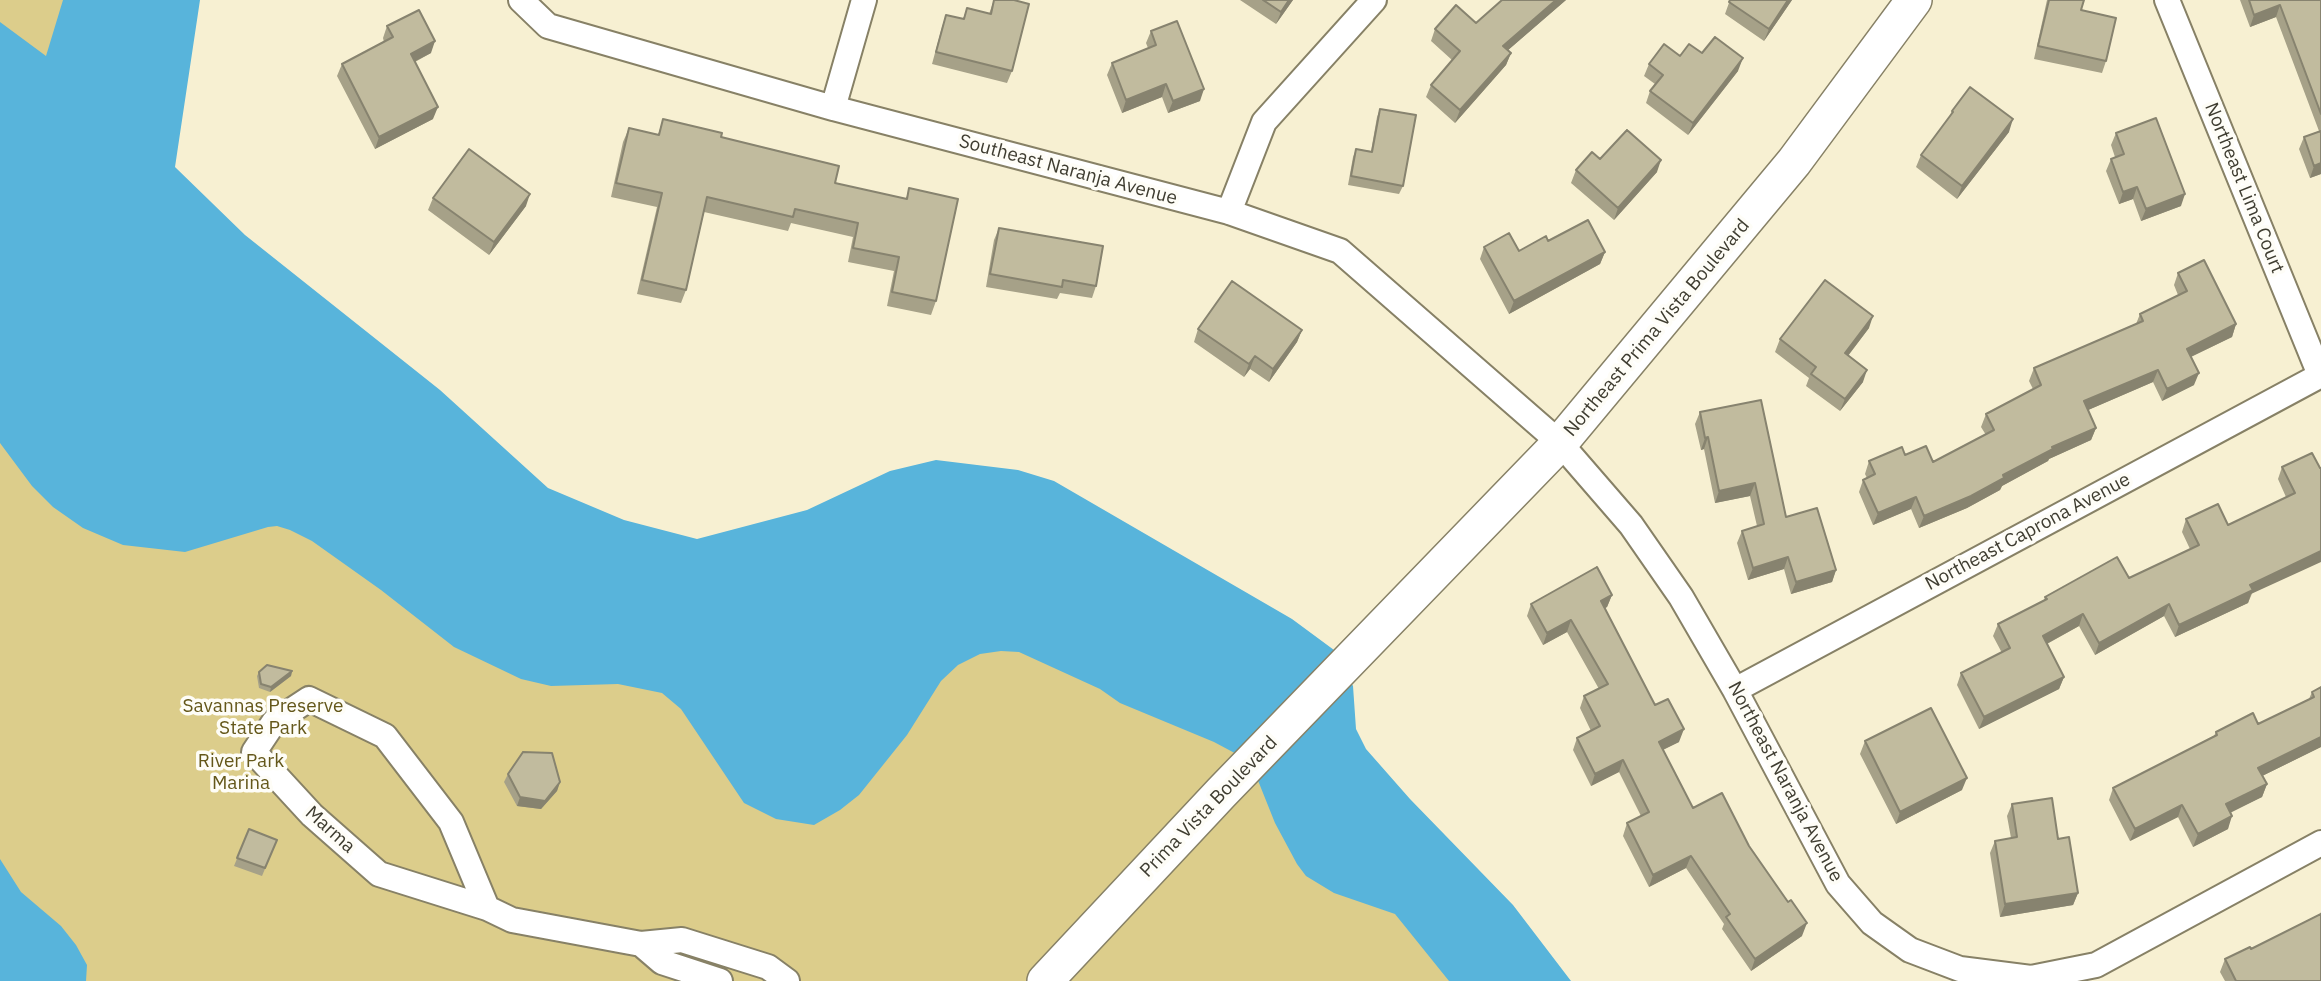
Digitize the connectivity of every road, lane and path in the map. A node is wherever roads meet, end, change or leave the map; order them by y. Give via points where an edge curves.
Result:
1 (521, 0) edge
2 (864, 0) edge
3 (1374, 0) edge
4 (1914, 0) edge
5 (2168, 0) edge
6 (833, 108) junction
7 (1229, 212) junction
8 (2320, 375) edge
9 (1560, 443) junction
10 (1375, 635) joint
11 (1735, 690) junction
12 (2321, 843) edge
13 (488, 908) junction
14 (641, 944) junction
15 (720, 981) edge
16 (787, 981) edge
17 (1045, 981) edge

1 - 6 street, Southeast Naranja Avenue via 548,26
2 - 6 street
3 - 7 street via 1264,122
4 - 9 main road, Northeast Prima Vista Boulevard via 1794,162
5 - 8 street, Northeast Lima Court
6 - 7 street, Southeast Naranja Avenue
7 - 9 street, Southeast Naranja Avenue via 1340,251
8 - 11 street, Northeast Caprona Avenue
9 - 10 main road, Northeast Prima Vista Boulevard
9 - 11 street, Northeast Naranja Avenue via 1631,525 1681,597
10 - 17 main road, Prima Vista Boulevard
11 - 12 street, Northeast Naranja Avenue via 1838,884 1872,923 1910,950 1960,969 2031,978 2096,965
13 - 13 street, Marma via 379,874 324,826 254,752 274,722 309,699 385,736 451,822
13 - 14 street, Marma via 512,920
14 - 15 street, Marma via 662,962
14 - 16 street, Marma via 682,940 768,967

